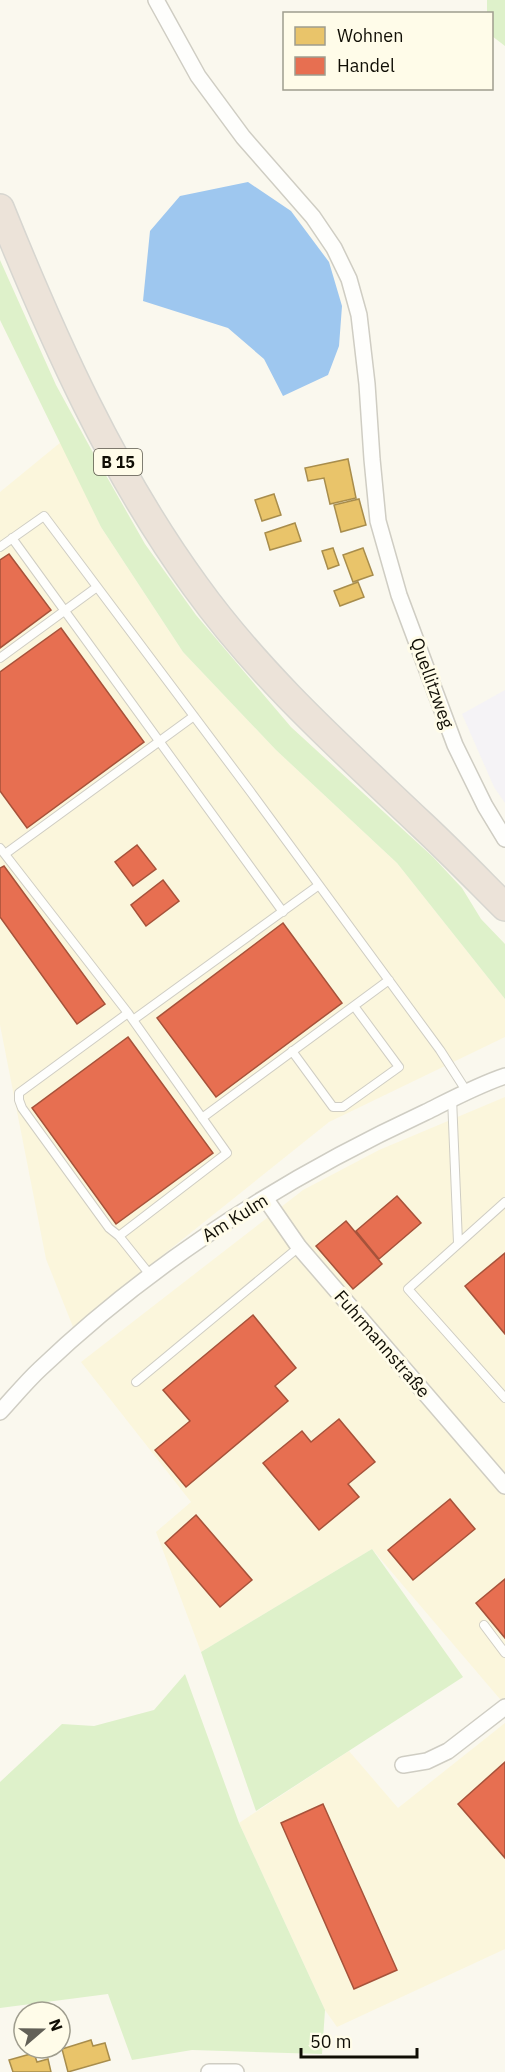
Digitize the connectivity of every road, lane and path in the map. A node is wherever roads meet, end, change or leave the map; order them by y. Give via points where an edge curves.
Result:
1 (156, 0) edge
2 (0, 208) edge
3 (12, 538) junction
4 (0, 547) edge
5 (97, 587) junction
6 (65, 611) junction
7 (0, 658) edge
8 (194, 716) junction
9 (160, 741) junction
10 (505, 839) edge
11 (2, 852) edge
12 (319, 885) junction
13 (505, 907) edge
14 (283, 912) junction
15 (389, 980) junction
16 (354, 1006) junction
17 (130, 1017) junction
18 (292, 1051) junction
19 (505, 1076) edge
20 (467, 1092) junction
21 (452, 1098) junction
22 (202, 1118) junction
23 (265, 1198) junction
24 (505, 1202) edge
25 (119, 1236) junction
26 (458, 1243) junction
27 (299, 1247) junction
28 (151, 1276) junction
29 (136, 1382) dead end
30 (505, 1398) edge
31 (0, 1412) edge
32 (505, 1486) edge
33 (484, 1625) dead end
34 (505, 1653) edge
35 (505, 1707) edge
36 (403, 1765) dead end
37 (208, 2072) edge
38 (236, 2072) edge

1 - 10 street, Quellitzweg via 198,76 243,137 312,216 349,279 359,315 366,373 378,520 399,595 455,745
2 - 13 highway, B 15 via 104,437 196,587 303,713
3 - 4 lane
3 - 5 lane via 44,516
3 - 6 lane
5 - 6 lane
5 - 8 lane
6 - 7 lane
6 - 9 lane
8 - 9 lane
8 - 12 lane
9 - 11 lane
9 - 14 lane
11 - 17 lane
12 - 14 lane
12 - 15 lane
14 - 17 lane
15 - 16 lane
15 - 20 lane
16 - 18 lane
16 - 18 lane via 399,1067 338,1109
17 - 22 lane
17 - 25 lane via 19,1093 22,1108 109,1228
18 - 22 lane
19 - 20 street, Am Kulm
20 - 21 street, Am Kulm
21 - 23 street, Am Kulm via 361,1143
21 - 26 lane
22 - 25 lane via 227,1153
23 - 27 street, Fuhrmannstraße
23 - 28 street, Am Kulm
24 - 26 lane
25 - 28 lane
26 - 30 lane via 408,1288
27 - 29 lane
27 - 32 street, Fuhrmannstraße
28 - 31 street, Am Kulm via 39,1369
33 - 34 lane
35 - 36 street via 448,1751 427,1761
37 - 38 street

